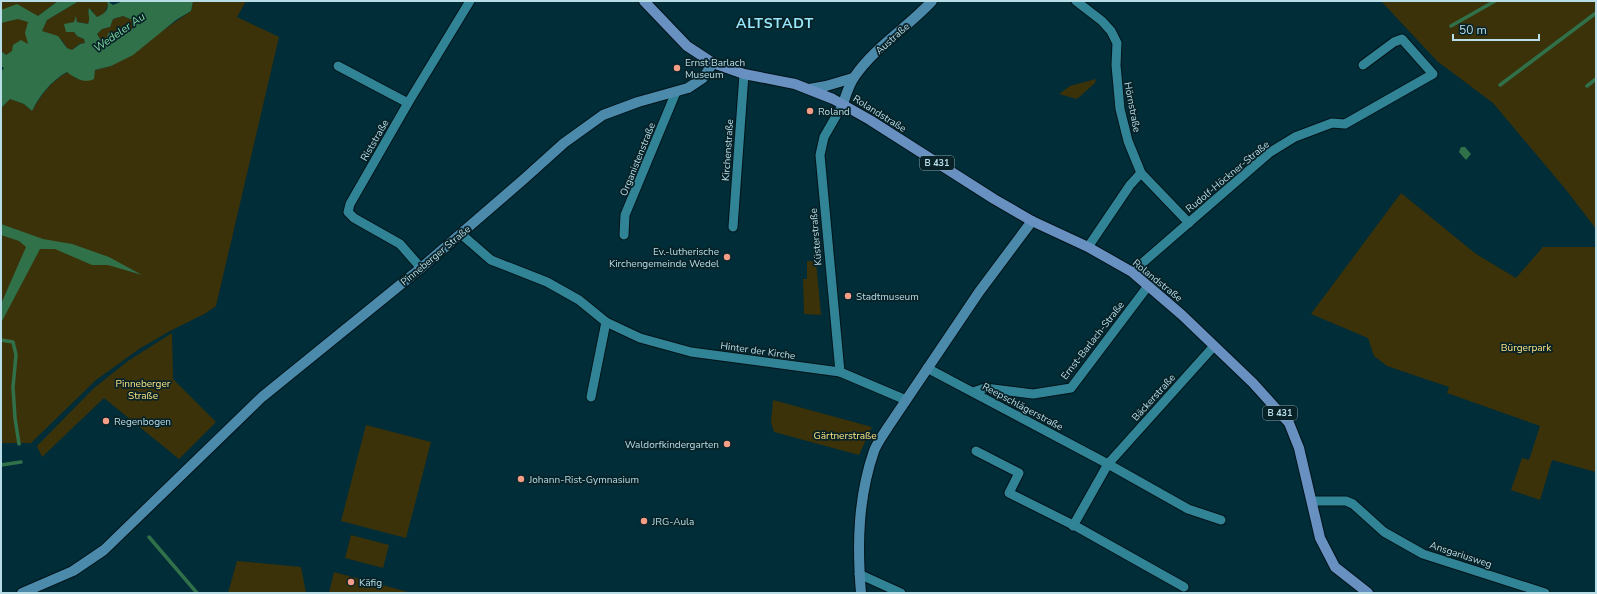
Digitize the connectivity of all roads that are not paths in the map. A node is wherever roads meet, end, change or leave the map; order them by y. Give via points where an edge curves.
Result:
1 (470, 1) edge
2 (644, 1) edge
3 (932, 1) edge
4 (1076, 1) edge
5 (713, 63) junction
6 (1363, 65) dead end
7 (338, 66) dead end
8 (744, 74) junction
9 (853, 78) junction
10 (809, 89) junction
11 (676, 92) junction
12 (408, 104) junction
13 (842, 104) junction
14 (1141, 173) junction
15 (1032, 221) junction
16 (1189, 223) junction
17 (733, 227) dead end
18 (461, 234) junction
19 (624, 235) dead end
20 (1088, 247) junction
21 (421, 268) junction
22 (1132, 272) junction
23 (1148, 286) junction
24 (606, 322) junction
25 (1214, 346) junction
26 (927, 368) junction
27 (837, 372) junction
28 (973, 392) junction
29 (591, 397) dead end
30 (903, 399) junction
31 (976, 451) dead end
32 (1108, 464) junction
33 (1312, 501) junction
34 (1221, 520) dead end
35 (1073, 526) junction
36 (859, 574) junction
37 (1184, 586) dead end
38 (26, 592) edge
39 (861, 593) edge
40 (901, 593) edge
41 (1368, 593) edge
42 (1542, 593) edge

1 - 12 street, Riststraße
2 - 5 main road, B 431 via 687,46
3 - 9 main road, Austraße via 871,57
4 - 14 street, Hörnstraße via 1102,21 1111,31 1117,44 1120,109 1128,141
5 - 8 main road, B 431
5 - 11 main road, Pinneberger Straße via 698,82
6 - 16 street, Rudolf-Höckner-Straße via 1402,39 1434,74 1345,124 1332,123 1295,137 1269,153
7 - 12 street
8 - 10 main road, B 431
8 - 17 street, Kirchenstraße
9 - 10 main road
9 - 13 main road, Austraße
10 - 13 main road, B 431
11 - 18 main road, Pinneberger Straße via 603,114 564,143
11 - 19 street, Organistenstraße via 626,215
12 - 21 street, Riststraße via 350,204 348,212 400,244
13 - 15 main road, Rolandstraße / B 431
13 - 27 street, Küsterstraße via 824,137 820,155
14 - 16 street, Hörnstraße
14 - 20 street
15 - 20 main road, Rolandstraße / B 431
15 - 26 main road
16 - 22 street, Rudolf-Höckner-Straße
18 - 21 main road, Pinneberger Straße
18 - 24 street, Hinter der Kirche via 491,260 547,282 579,300
20 - 22 main road, Rolandstraße / B 431
21 - 38 main road, Pinneberger Straße via 262,397 104,550 73,571
22 - 23 main road, Rolandstraße / B 431
23 - 25 main road, Rolandstraße / B 431
23 - 28 street, Ernst-Barlach-Straße via 1071,388 1034,394 985,388
24 - 27 street, Hinter der Kirche via 640,338 691,352
24 - 29 street
25 - 32 street, Bäckerstraße
25 - 33 main road, Rolandstraße / B 431 via 1253,383 1288,423 1299,448
26 - 28 street, Reepschlägerstraße
26 - 30 main road
27 - 30 street, Hinter der Kirche
28 - 32 street, Reepschlägerstraße
30 - 36 main road via 875,450 867,479 859,523
31 - 35 street via 1019,474 1009,492
32 - 34 street, Reepschlägerstraße via 1188,509
32 - 35 street
33 - 41 main road, Rolandstraße / B 431 via 1320,538 1335,567
33 - 42 street, Ansgariusweg via 1346,501 1353,504 1384,532 1423,554
35 - 37 street
36 - 39 main road
36 - 40 street

